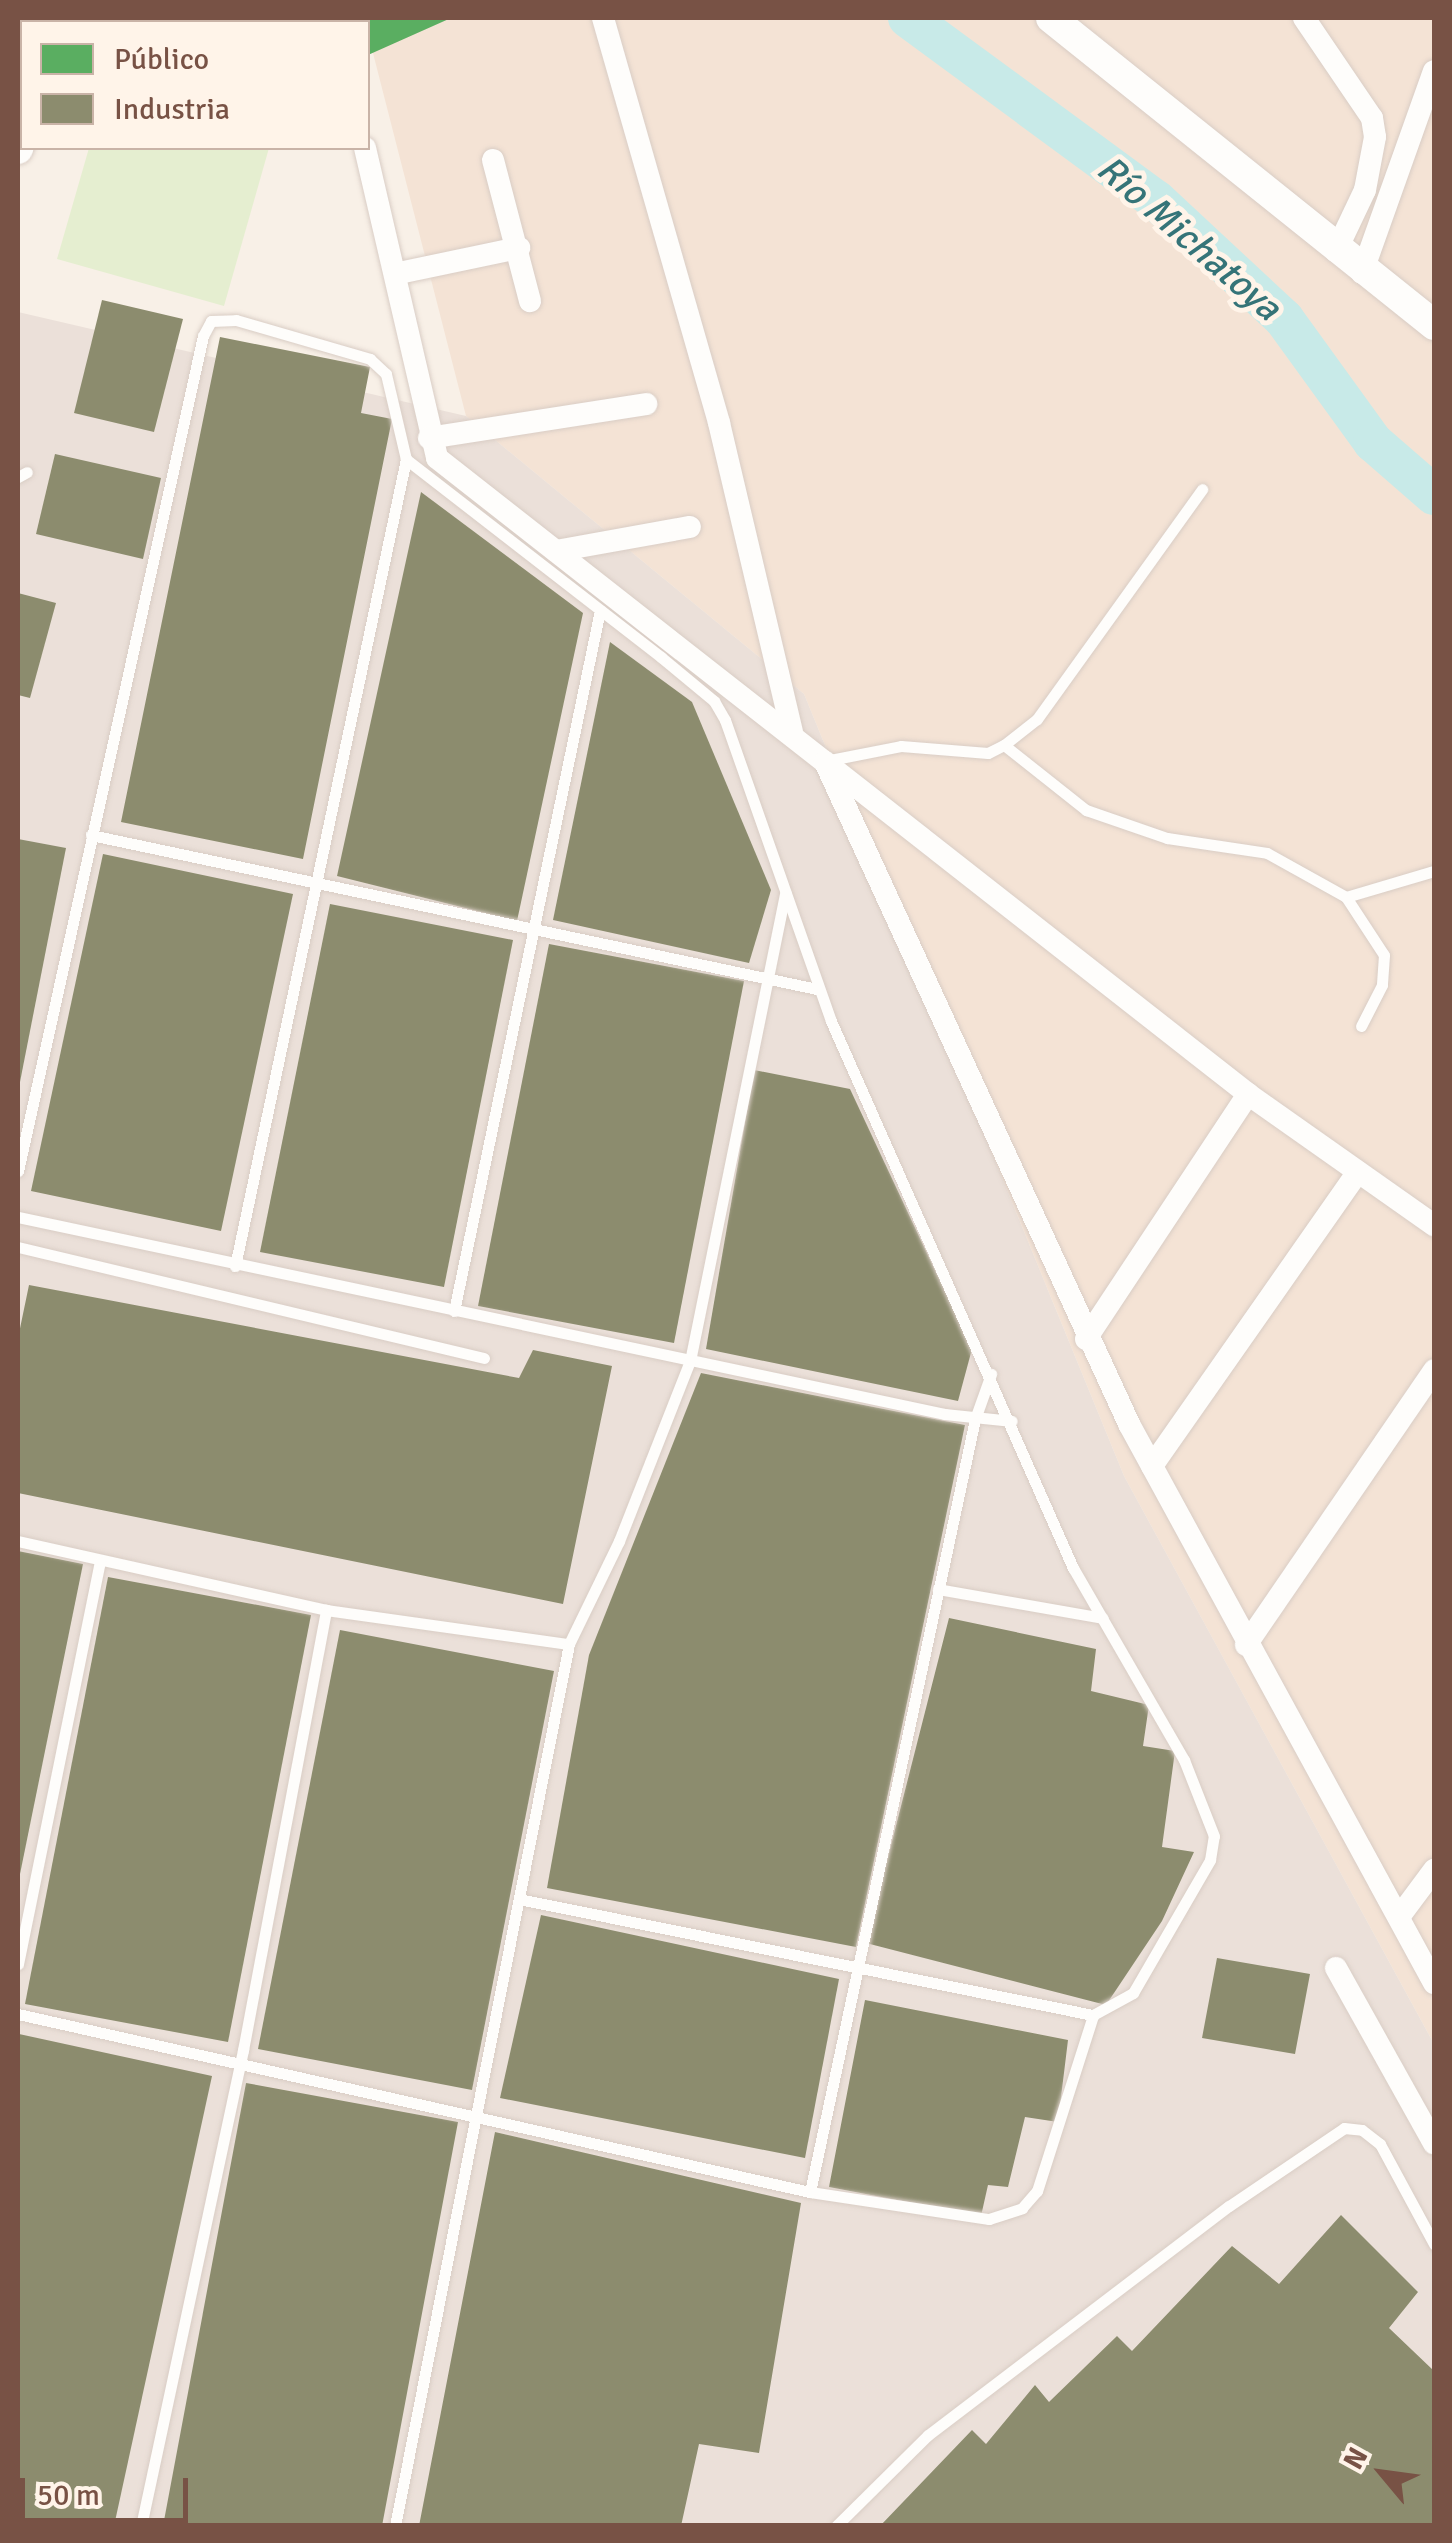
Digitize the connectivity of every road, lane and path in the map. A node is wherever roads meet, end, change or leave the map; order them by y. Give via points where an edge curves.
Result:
1 (603, 18) edge
2 (1051, 18) edge
3 (1304, 18) edge
4 (1434, 71) edge
5 (367, 150) edge
6 (493, 160) dead end
7 (519, 248) junction
8 (1336, 251) junction
9 (398, 273) junction
10 (1362, 273) junction
11 (530, 302) dead end
12 (1434, 325) edge
13 (646, 404) dead end
14 (429, 438) junction
15 (406, 459) junction
16 (1202, 489) dead end
17 (690, 527) dead end
18 (556, 551) junction
19 (600, 610) junction
20 (792, 731) junction
21 (1004, 745) junction
22 (825, 762) junction
23 (91, 835) junction
24 (1434, 871) edge
25 (320, 886) junction
26 (785, 891) junction
27 (1346, 897) junction
28 (534, 933) junction
29 (766, 979) junction
30 (818, 989) junction
31 (1361, 1026) dead end
32 (1248, 1094) junction
33 (18, 1171) edge
34 (1358, 1172) junction
35 (18, 1217) edge
36 (1434, 1225) edge
37 (18, 1247) edge
38 (235, 1266) junction
39 (454, 1312) junction
40 (1086, 1339) junction
41 (484, 1358) dead end
42 (690, 1360) junction
43 (1434, 1370) edge
44 (991, 1374) junction
45 (975, 1420) junction
46 (1012, 1422) junction
47 (1152, 1466) junction
48 (18, 1541) edge
49 (100, 1562) junction
50 (938, 1590) junction
51 (326, 1610) junction
52 (1102, 1618) junction
53 (569, 1644) junction
54 (1246, 1645) junction
55 (1434, 1870) edge
56 (518, 1899) junction
57 (1399, 1917) junction
58 (18, 1964) edge
59 (857, 1966) junction
60 (1336, 1968) dead end
61 (1434, 1984) edge
62 (18, 2014) edge
63 (1093, 2014) junction
64 (240, 2062) junction
65 (476, 2113) junction
66 (1434, 2143) edge
67 (810, 2192) junction
68 (1434, 2244) edge
69 (141, 2526) edge
70 (396, 2526) edge
71 (836, 2526) edge

1 - 20 street via 719,423
2 - 8 street
3 - 8 street via 1372,118 1375,137 1365,190
4 - 10 street
5 - 9 street
6 - 7 street
7 - 9 street
7 - 11 street
8 - 10 street
9 - 14 street
10 - 12 street
13 - 14 street
14 - 18 street via 438,458
15 - 19 lane
15 - 23 lane via 386,374 370,359 236,320 212,321
15 - 25 lane
16 - 21 lane via 1038,720
17 - 18 street
18 - 20 street
19 - 26 lane via 714,702
19 - 28 lane
20 - 22 street
21 - 22 lane via 988,753 901,746
21 - 27 lane via 1086,810 1166,838 1267,853
22 - 32 street
22 - 40 street
23 - 25 lane
23 - 33 lane
24 - 27 lane
25 - 28 lane
25 - 38 lane via 264,1109
26 - 29 lane
26 - 30 lane
27 - 31 lane via 1384,955 1382,986
28 - 29 lane
28 - 39 lane
29 - 30 lane
29 - 42 lane
30 - 44 lane
32 - 34 street
32 - 40 street
34 - 36 street
34 - 47 street
35 - 38 lane
37 - 41 lane
38 - 39 lane
39 - 42 lane
40 - 47 street
42 - 45 lane
42 - 53 lane via 620,1542
43 - 54 street
44 - 45 lane
44 - 46 lane
45 - 46 lane
45 - 50 lane
46 - 52 lane via 1073,1568
47 - 54 street
48 - 49 lane
49 - 51 lane
49 - 58 lane
50 - 52 lane
50 - 59 lane
51 - 53 lane
51 - 64 lane
52 - 63 lane via 1184,1760 1214,1836 1193,1898 1133,1993
53 - 56 lane
54 - 57 street
55 - 57 street
56 - 59 lane
56 - 65 lane
57 - 61 street
59 - 63 lane
59 - 67 lane
60 - 66 street
62 - 64 lane
63 - 67 lane via 1048,2170 1022,2208 990,2219
64 - 65 lane
64 - 69 lane
65 - 67 lane
65 - 70 lane
68 - 71 lane via 1380,2144 1362,2130 1344,2128 1229,2206 928,2435

